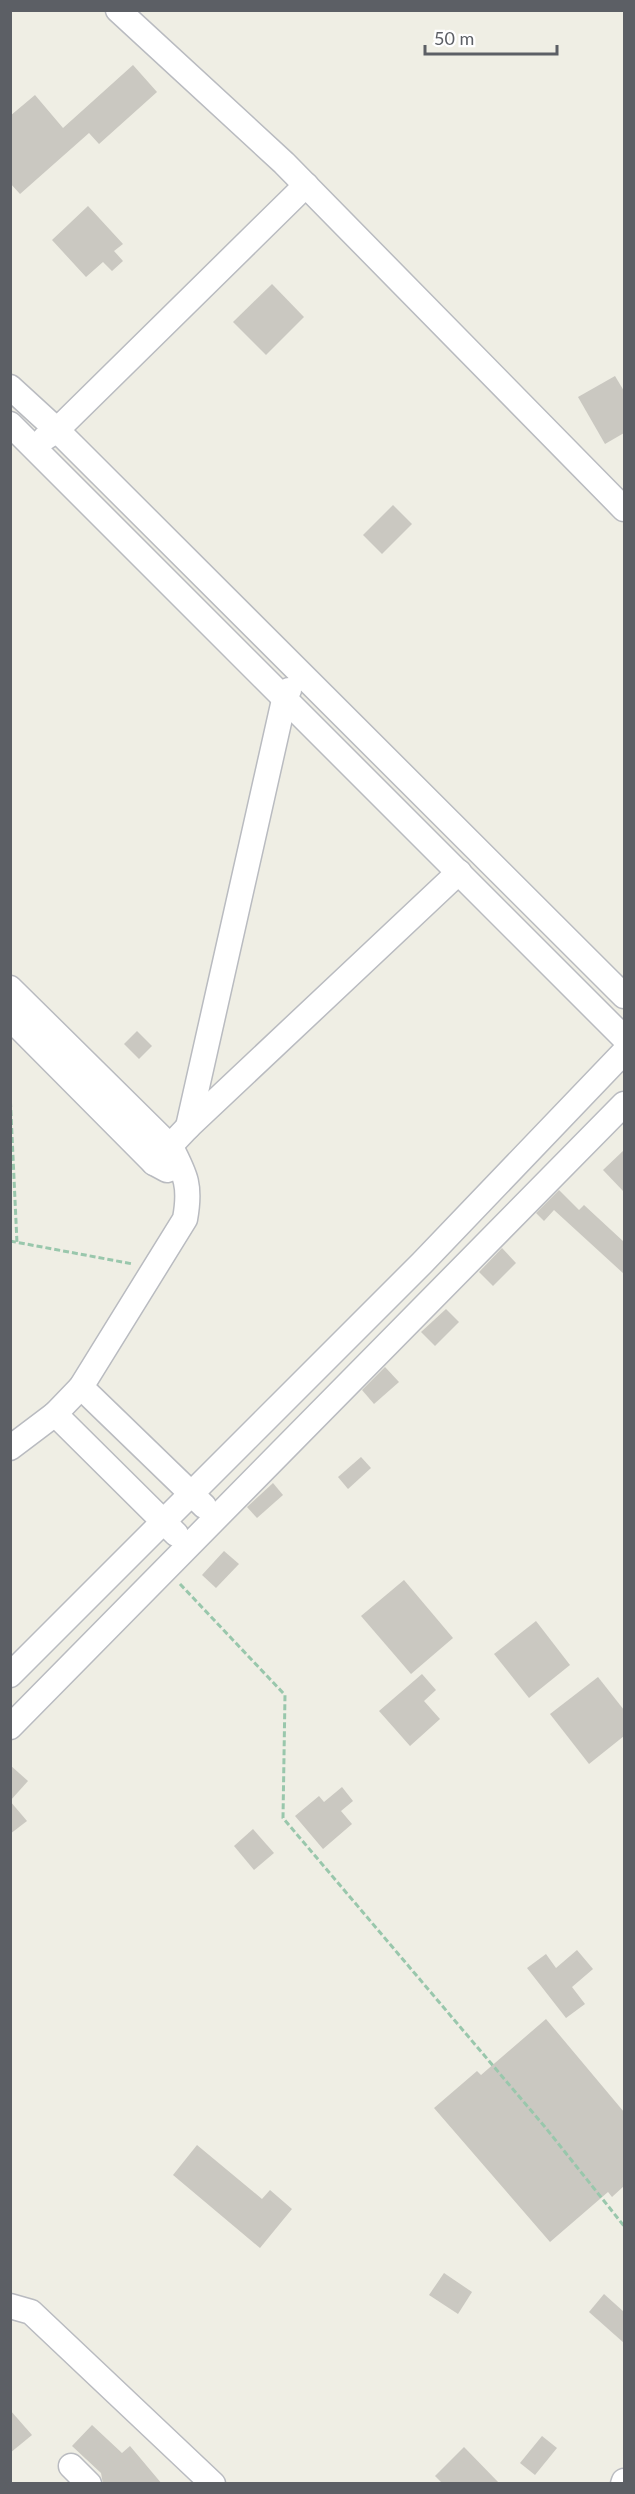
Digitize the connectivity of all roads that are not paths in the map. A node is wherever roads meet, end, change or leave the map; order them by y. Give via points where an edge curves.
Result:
1 (117, 10) edge
2 (306, 185) junction
3 (10, 387) edge
4 (10, 424) edge
5 (57, 430) junction
6 (33, 446) junction
7 (624, 509) edge
8 (298, 671) junction
9 (285, 700) junction
10 (459, 872) junction
11 (10, 988) edge
12 (624, 996) edge
13 (10, 1018) edge
14 (624, 1038) edge
15 (624, 1052) edge
16 (624, 1104) edge
17 (188, 1127) junction
18 (162, 1155) junction
19 (81, 1387) junction
20 (55, 1414) junction
21 (10, 1448) edge
22 (192, 1495) junction
23 (216, 1518) junction
24 (165, 1522) junction
25 (189, 1546) junction
26 (10, 1675) edge
27 (10, 1727) edge
28 (10, 2306) edge
29 (71, 2466) dead end
30 (89, 2484) edge
31 (213, 2484) edge

1 - 2 street
2 - 5 street
2 - 7 street
3 - 5 street
4 - 6 street
5 - 6 street
5 - 8 street
6 - 9 street
8 - 9 street
8 - 12 street
9 - 10 street
9 - 17 street
10 - 14 street
10 - 17 street
11 - 18 street
13 - 18 street
15 - 22 street via 414,1272
16 - 23 street
17 - 18 street
18 - 19 street via 188,1180 185,1219
19 - 20 street
19 - 22 street
20 - 21 street
20 - 24 street
22 - 23 street
22 - 24 street
23 - 25 street
24 - 25 street
24 - 26 street
25 - 27 street
28 - 31 street via 31,2312
29 - 30 street

